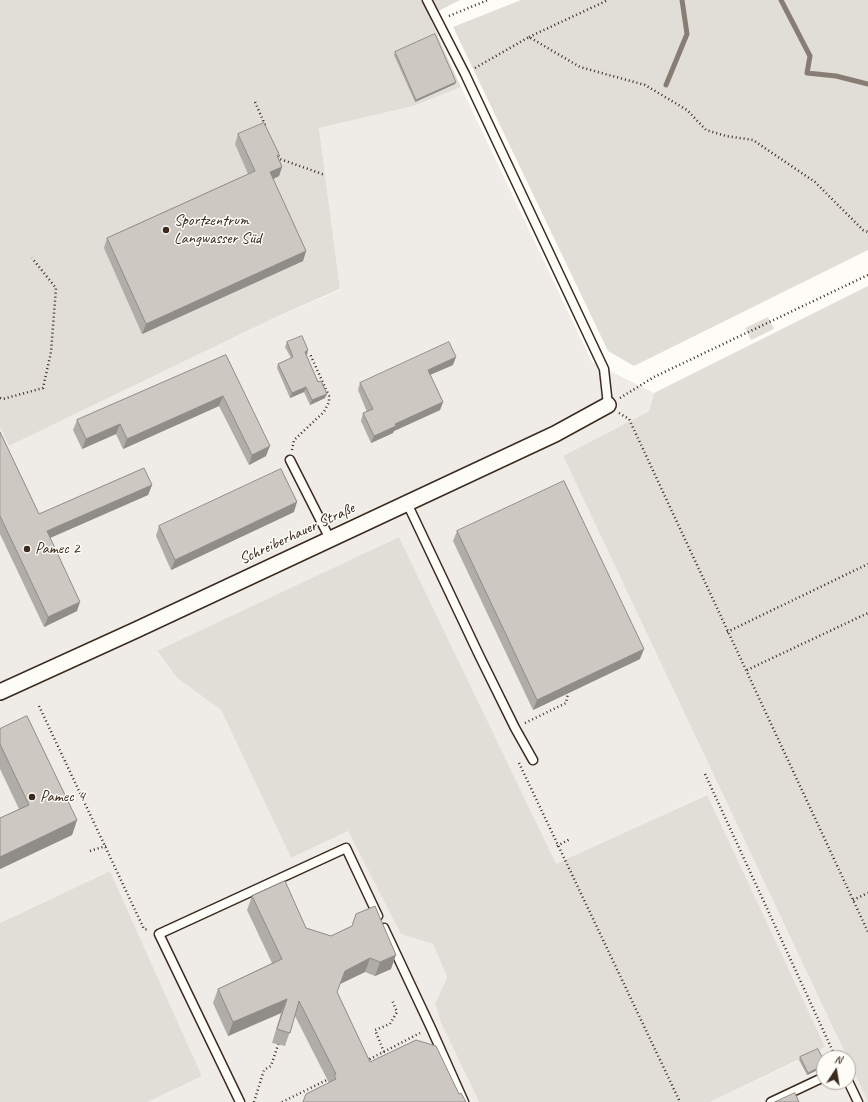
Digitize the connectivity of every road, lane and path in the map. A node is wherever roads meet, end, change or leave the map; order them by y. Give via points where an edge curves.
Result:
1 (427, 0) edge
2 (488, 0) edge
3 (608, 0) edge
4 (437, 21) junction
5 (529, 37) junction
6 (465, 74) junction
7 (255, 102) dead end
8 (268, 130) edge
9 (274, 145) edge
10 (326, 175) dead end
11 (868, 232) edge
12 (32, 258) dead end
13 (868, 275) edge
14 (310, 354) dead end
15 (0, 398) edge
16 (608, 405) junction
17 (290, 460) joint
18 (407, 503) junction
19 (330, 539) junction
20 (868, 564) edge
21 (868, 613) edge
22 (727, 632) junction
23 (747, 670) junction
24 (0, 692) edge
25 (40, 706) dead end
26 (533, 760) dead end
27 (705, 774) dead end
28 (570, 839) dead end
29 (106, 846) junction
30 (90, 851) dead end
31 (868, 893) edge
32 (853, 900) junction
33 (868, 932) edge
34 (159, 934) junction
35 (392, 1000) dead end
36 (431, 1028) junction
37 (280, 1038) edge
38 (832, 1050) edge
39 (384, 1052) junction
40 (363, 1062) edge
41 (329, 1078) edge
42 (816, 1081) edge
43 (852, 1090) edge
44 (240, 1102) edge
45 (254, 1102) edge
46 (282, 1102) edge
47 (464, 1102) edge
48 (680, 1102) edge
49 (770, 1102) edge
50 (858, 1102) edge

1 - 4 lane
2 - 4 path
3 - 5 path
4 - 6 lane
5 - 6 path
5 - 11 path via 580,67 645,84 687,110 706,130 753,140 815,182
6 - 16 lane via 604,369
7 - 8 path
9 - 10 path via 280,159
12 - 15 path via 56,288 51,352 45,380 43,388
13 - 16 path via 654,377
14 - 17 path via 330,396 329,402 324,412 294,440
16 - 18 street, Schreiberhauer Straße via 555,434
16 - 22 path via 628,419
17 - 19 lane
18 - 19 street, Schreiberhauer Straße
18 - 26 lane via 485,668
19 - 24 street, Schreiberhauer Straße
20 - 22 path
21 - 23 path
22 - 23 path
23 - 32 path
25 - 29 path
27 - 38 path
28 - 48 path via 558,846
29 - 30 path
29 - 34 path via 144,929
31 - 32 path
32 - 33 path
34 - 36 lane via 346,848
34 - 44 lane
35 - 39 path via 397,1012 390,1024 375,1030
36 - 39 path
36 - 47 lane
37 - 45 path via 271,1066 264,1070
39 - 40 path
41 - 46 path
42 - 49 lane
43 - 50 lane

